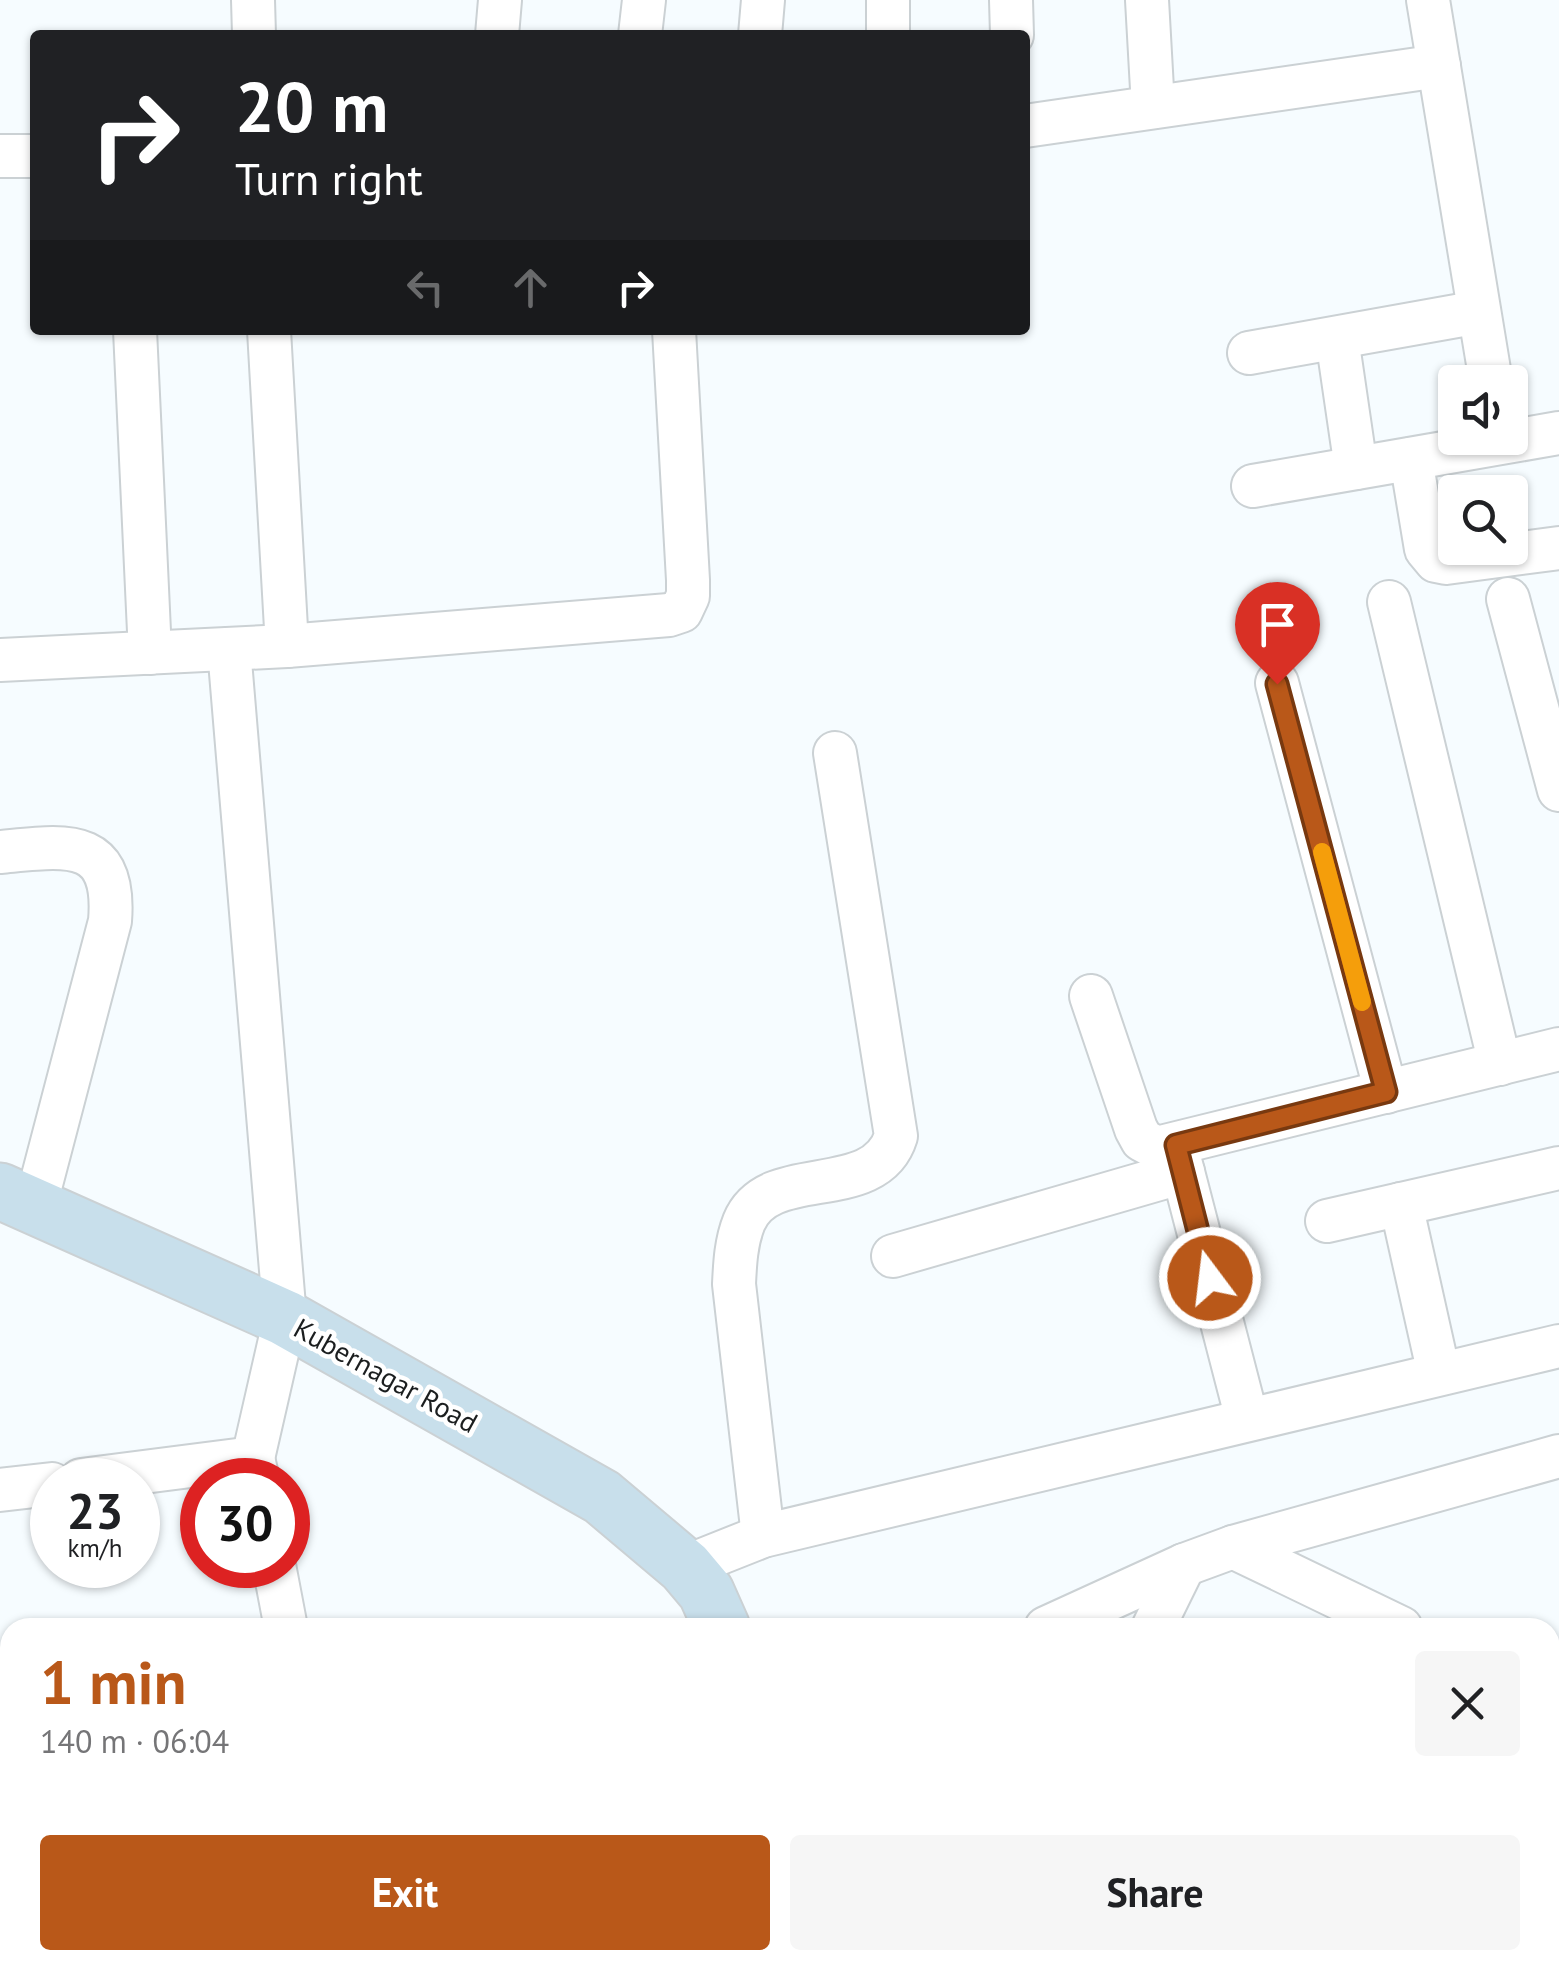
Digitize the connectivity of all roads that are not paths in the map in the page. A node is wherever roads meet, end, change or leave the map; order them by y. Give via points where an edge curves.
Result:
1 (252, 0) edge
2 (500, 0) edge
3 (644, 0) edge
4 (763, 0) edge
5 (888, 0) edge
6 (1011, 0) edge
7 (1147, 0) edge
8 (1428, 0) edge
9 (254, 30) edge
10 (497, 30) edge
11 (641, 30) edge
12 (760, 30) edge
13 (888, 30) edge
14 (1012, 30) edge
15 (1439, 66) junction
16 (1153, 107) junction
17 (1030, 125) edge
18 (0, 156) edge
19 (30, 156) edge
20 (1479, 312) junction
21 (135, 335) edge
22 (269, 335) edge
23 (674, 335) edge
24 (1337, 338) junction
25 (1249, 353) dead end
26 (1488, 365) edge
27 (1559, 433) edge
28 (1528, 437) edge
29 (1438, 453) edge
30 (1411, 459) junction
31 (1356, 468) junction
32 (1253, 486) dead end
33 (1559, 548) edge
34 (1508, 599) dead end
35 (1388, 602) dead end
36 (287, 646) junction
37 (229, 649) junction
38 (150, 653) junction
39 (0, 660) edge
40 (1277, 684) dead end
41 (835, 753) dead end
42 (1559, 790) edge
43 (0, 852) edge
44 (1091, 996) dead end
45 (1559, 1049) edge
46 (1500, 1064) junction
47 (1386, 1092) junction
48 (1180, 1158) junction
49 (1559, 1168) edge
50 (18, 1199) edge
51 (1401, 1204) junction
52 (1327, 1221) dead end
53 (893, 1256) dead end
54 (285, 1318) junction
55 (1559, 1346) edge
56 (1439, 1374) junction
57 (1248, 1419) junction
58 (257, 1458) edge
59 (1548, 1467) edge
60 (30, 1487) edge
61 (0, 1490) edge
62 (763, 1536) junction
63 (1233, 1547) junction
64 (1184, 1565) junction
65 (685, 1566) junction
66 (278, 1588) edge
67 (284, 1618) edge
68 (718, 1618) edge
69 (1068, 1618) edge
70 (1158, 1618) edge
71 (1379, 1618) edge

1 - 9 street
2 - 10 street
3 - 11 street
4 - 12 street
5 - 13 street
6 - 14 street
7 - 16 street
8 - 15 street
15 - 16 street
15 - 20 street
16 - 17 street
18 - 19 street
20 - 24 street
20 - 26 street
21 - 38 street
22 - 36 street
23 - 36 street via 688,580 681,610
24 - 25 street
24 - 31 street
27 - 28 street
29 - 30 street
30 - 31 street
30 - 33 street via 1426,549 1436,562
31 - 32 street
34 - 42 street
35 - 46 street
36 - 37 street
37 - 38 street
37 - 54 street
38 - 39 street
40 - 47 street
41 - 62 street via 896,1136 892,1151 866,1171 773,1193 744,1220 734,1284
43 - 50 street via 75,848 90,854 101,864 112,897 110,921
44 - 48 street via 1142,1140
45 - 46 street
46 - 47 street
47 - 48 street
48 - 53 street
48 - 57 street
49 - 51 street
50 - 54 street, Kubernagar Road
51 - 52 street
51 - 56 street
54 - 58 street
54 - 65 street, Kubernagar Road via 602,1497
55 - 56 street
56 - 57 street
57 - 62 street
59 - 63 street
60 - 61 street
62 - 65 street
63 - 64 street
63 - 71 street
64 - 69 street
64 - 70 street
65 - 68 street, Kubernagar Road
66 - 67 street

